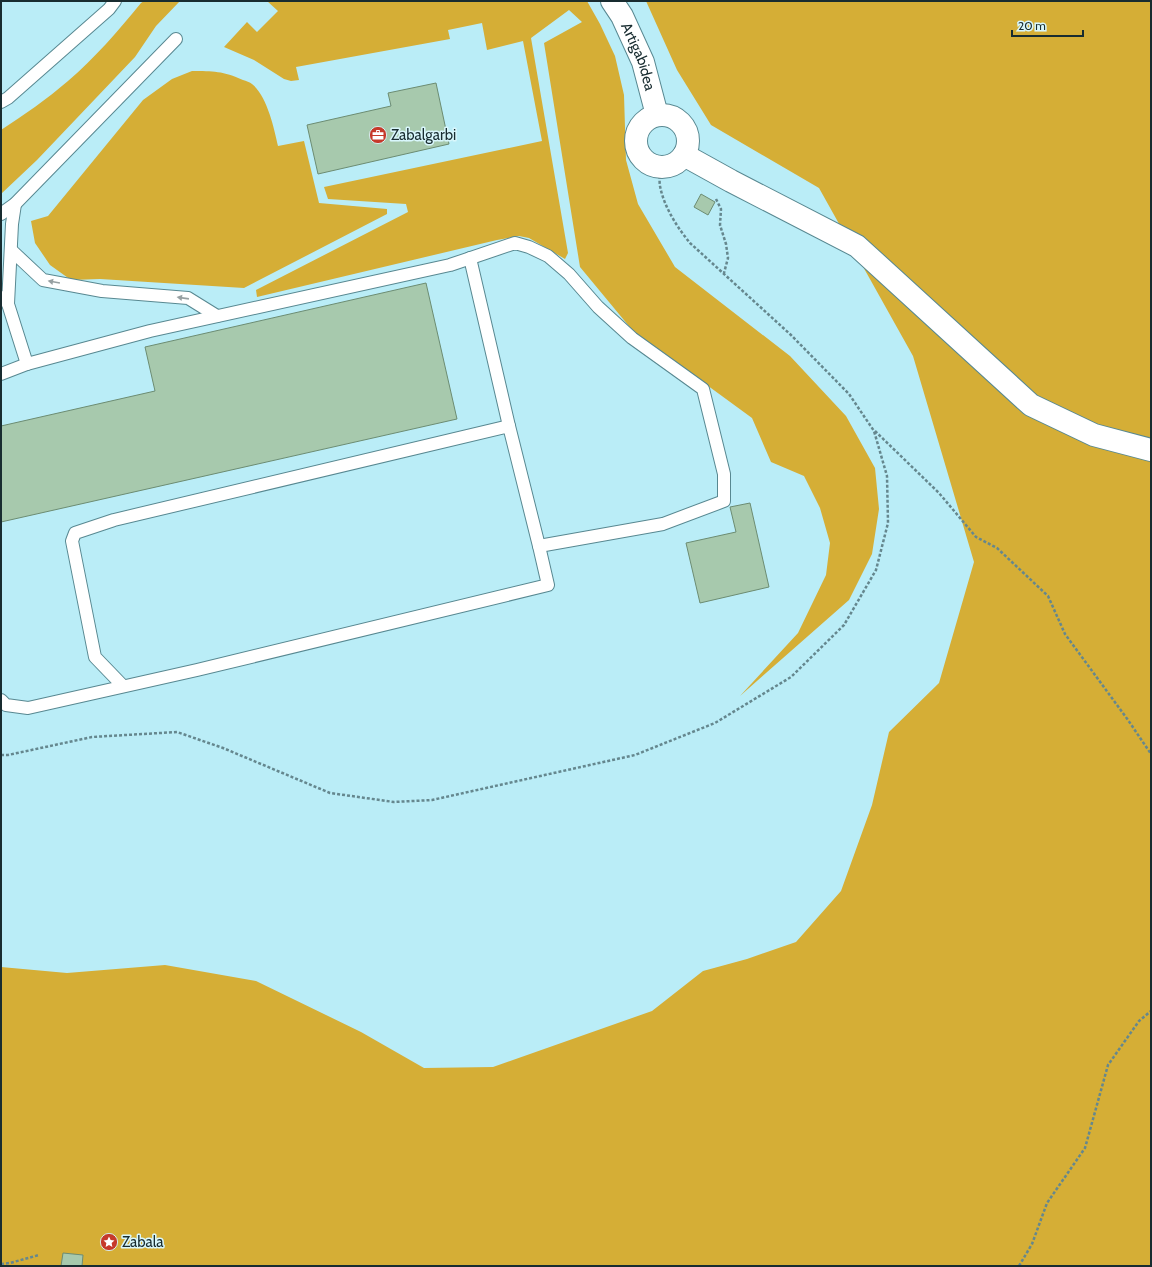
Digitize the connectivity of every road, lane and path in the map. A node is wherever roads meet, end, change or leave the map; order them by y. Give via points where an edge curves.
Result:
1 (115, 1) edge
2 (612, 1) edge
3 (176, 39) dead end
4 (1, 102) edge
5 (657, 115) junction
6 (684, 155) junction
7 (660, 167) junction
8 (710, 170) junction
9 (15, 204) junction
10 (1, 214) edge
11 (11, 250) junction
12 (470, 258) junction
13 (724, 273) junction
14 (1, 293) edge
15 (4, 301) edge
16 (217, 316) junction
17 (27, 364) junction
18 (1, 374) edge
19 (509, 426) junction
20 (874, 431) junction
21 (1151, 450) edge
22 (538, 546) junction
23 (123, 686) junction
24 (1, 700) edge
25 (1151, 754) edge
26 (1, 755) edge
27 (1151, 1011) edge
28 (40, 1255) dead end
29 (1, 1264) edge
30 (1019, 1266) edge

1 - 4 lane via 109,9
2 - 5 street, Artigabidea via 622,16 643,62
3 - 9 lane
5 - 6 street via 666,114 674,117 687,130 688,147
5 - 7 street via 649,118 641,126 636,138 640,154 645,161
6 - 7 street via 674,165
6 - 8 street
7 - 13 path via 660,186 667,207 679,229 690,243
8 - 13 path via 707,184 721,209 720,225 728,258
8 - 21 street via 857,246 1031,405 1094,435
9 - 10 lane
9 - 11 lane
11 - 15 lane
16 -> 11 lane via 188,298 102,291 43,280
12 - 16 lane via 450,265
12 - 19 lane
12 - 22 lane via 515,243 548,256 632,338 703,388 724,474 724,501 663,524
13 - 20 path via 791,335 849,394
14 - 15 lane
15 - 17 lane
16 - 17 lane
17 - 18 lane
19 - 22 lane
19 - 23 lane via 114,520 75,533 72,541 94,657
20 - 25 path via 939,492 976,537 997,548 1048,596 1065,634
20 - 26 path via 887,476 888,523 876,570 844,625 791,677 715,723 635,754 432,800 394,802 330,793 224,748 177,732 92,737
22 - 23 lane via 548,585
23 - 24 lane via 28,708 6,705
27 - 30 path via 1139,1021 1108,1065 1085,1148 1047,1203 1032,1244
28 - 29 path

